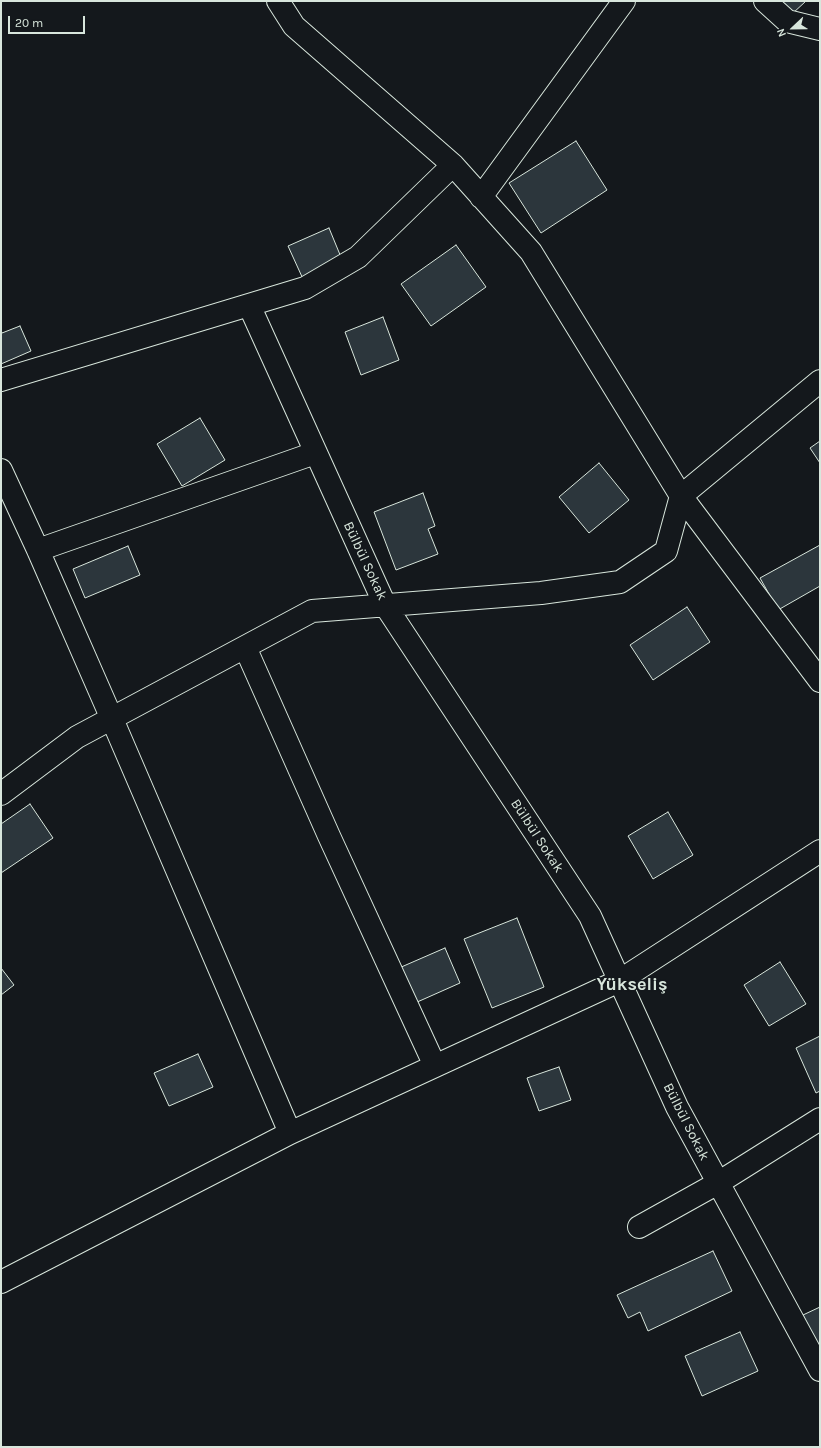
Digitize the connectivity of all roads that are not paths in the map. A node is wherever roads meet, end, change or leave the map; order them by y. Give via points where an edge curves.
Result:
1 (278, 1) edge
2 (624, 1) edge
3 (764, 1) edge
4 (820, 28) edge
5 (453, 165) junction
6 (481, 197) junction
7 (249, 305) junction
8 (1, 380) edge
9 (820, 381) edge
10 (315, 452) junction
11 (1, 470) edge
12 (681, 496) junction
13 (38, 550) junction
14 (385, 605) junction
15 (245, 647) junction
16 (820, 681) edge
17 (112, 718) junction
18 (1, 794) edge
19 (820, 851) edge
20 (619, 981) junction
21 (434, 1066) junction
22 (820, 1119) edge
23 (290, 1133) junction
24 (718, 1184) junction
25 (639, 1227) dead end
26 (1, 1282) edge
27 (820, 1370) edge

1 - 5 street via 294,26
2 - 6 street
3 - 4 street via 787,21
5 - 6 street
5 - 7 street via 358,257 305,288
6 - 12 street via 531,252
7 - 8 street
7 - 10 street, Bülbül Sokak
9 - 12 street
10 - 13 street
10 - 14 street, Bülbül Sokak
11 - 13 street
12 - 14 street via 666,551 620,582 541,593
12 - 16 street
13 - 17 street
14 - 15 street via 312,611
14 - 20 street, Bülbül Sokak via 590,916
15 - 17 street
15 - 21 street
17 - 18 street via 77,737
17 - 23 street
19 - 20 street
20 - 21 street
20 - 24 street, Bülbül Sokak via 677,1108
21 - 23 street
22 - 24 street
23 - 26 street
24 - 25 street
24 - 27 street, Bülbül Sokak

